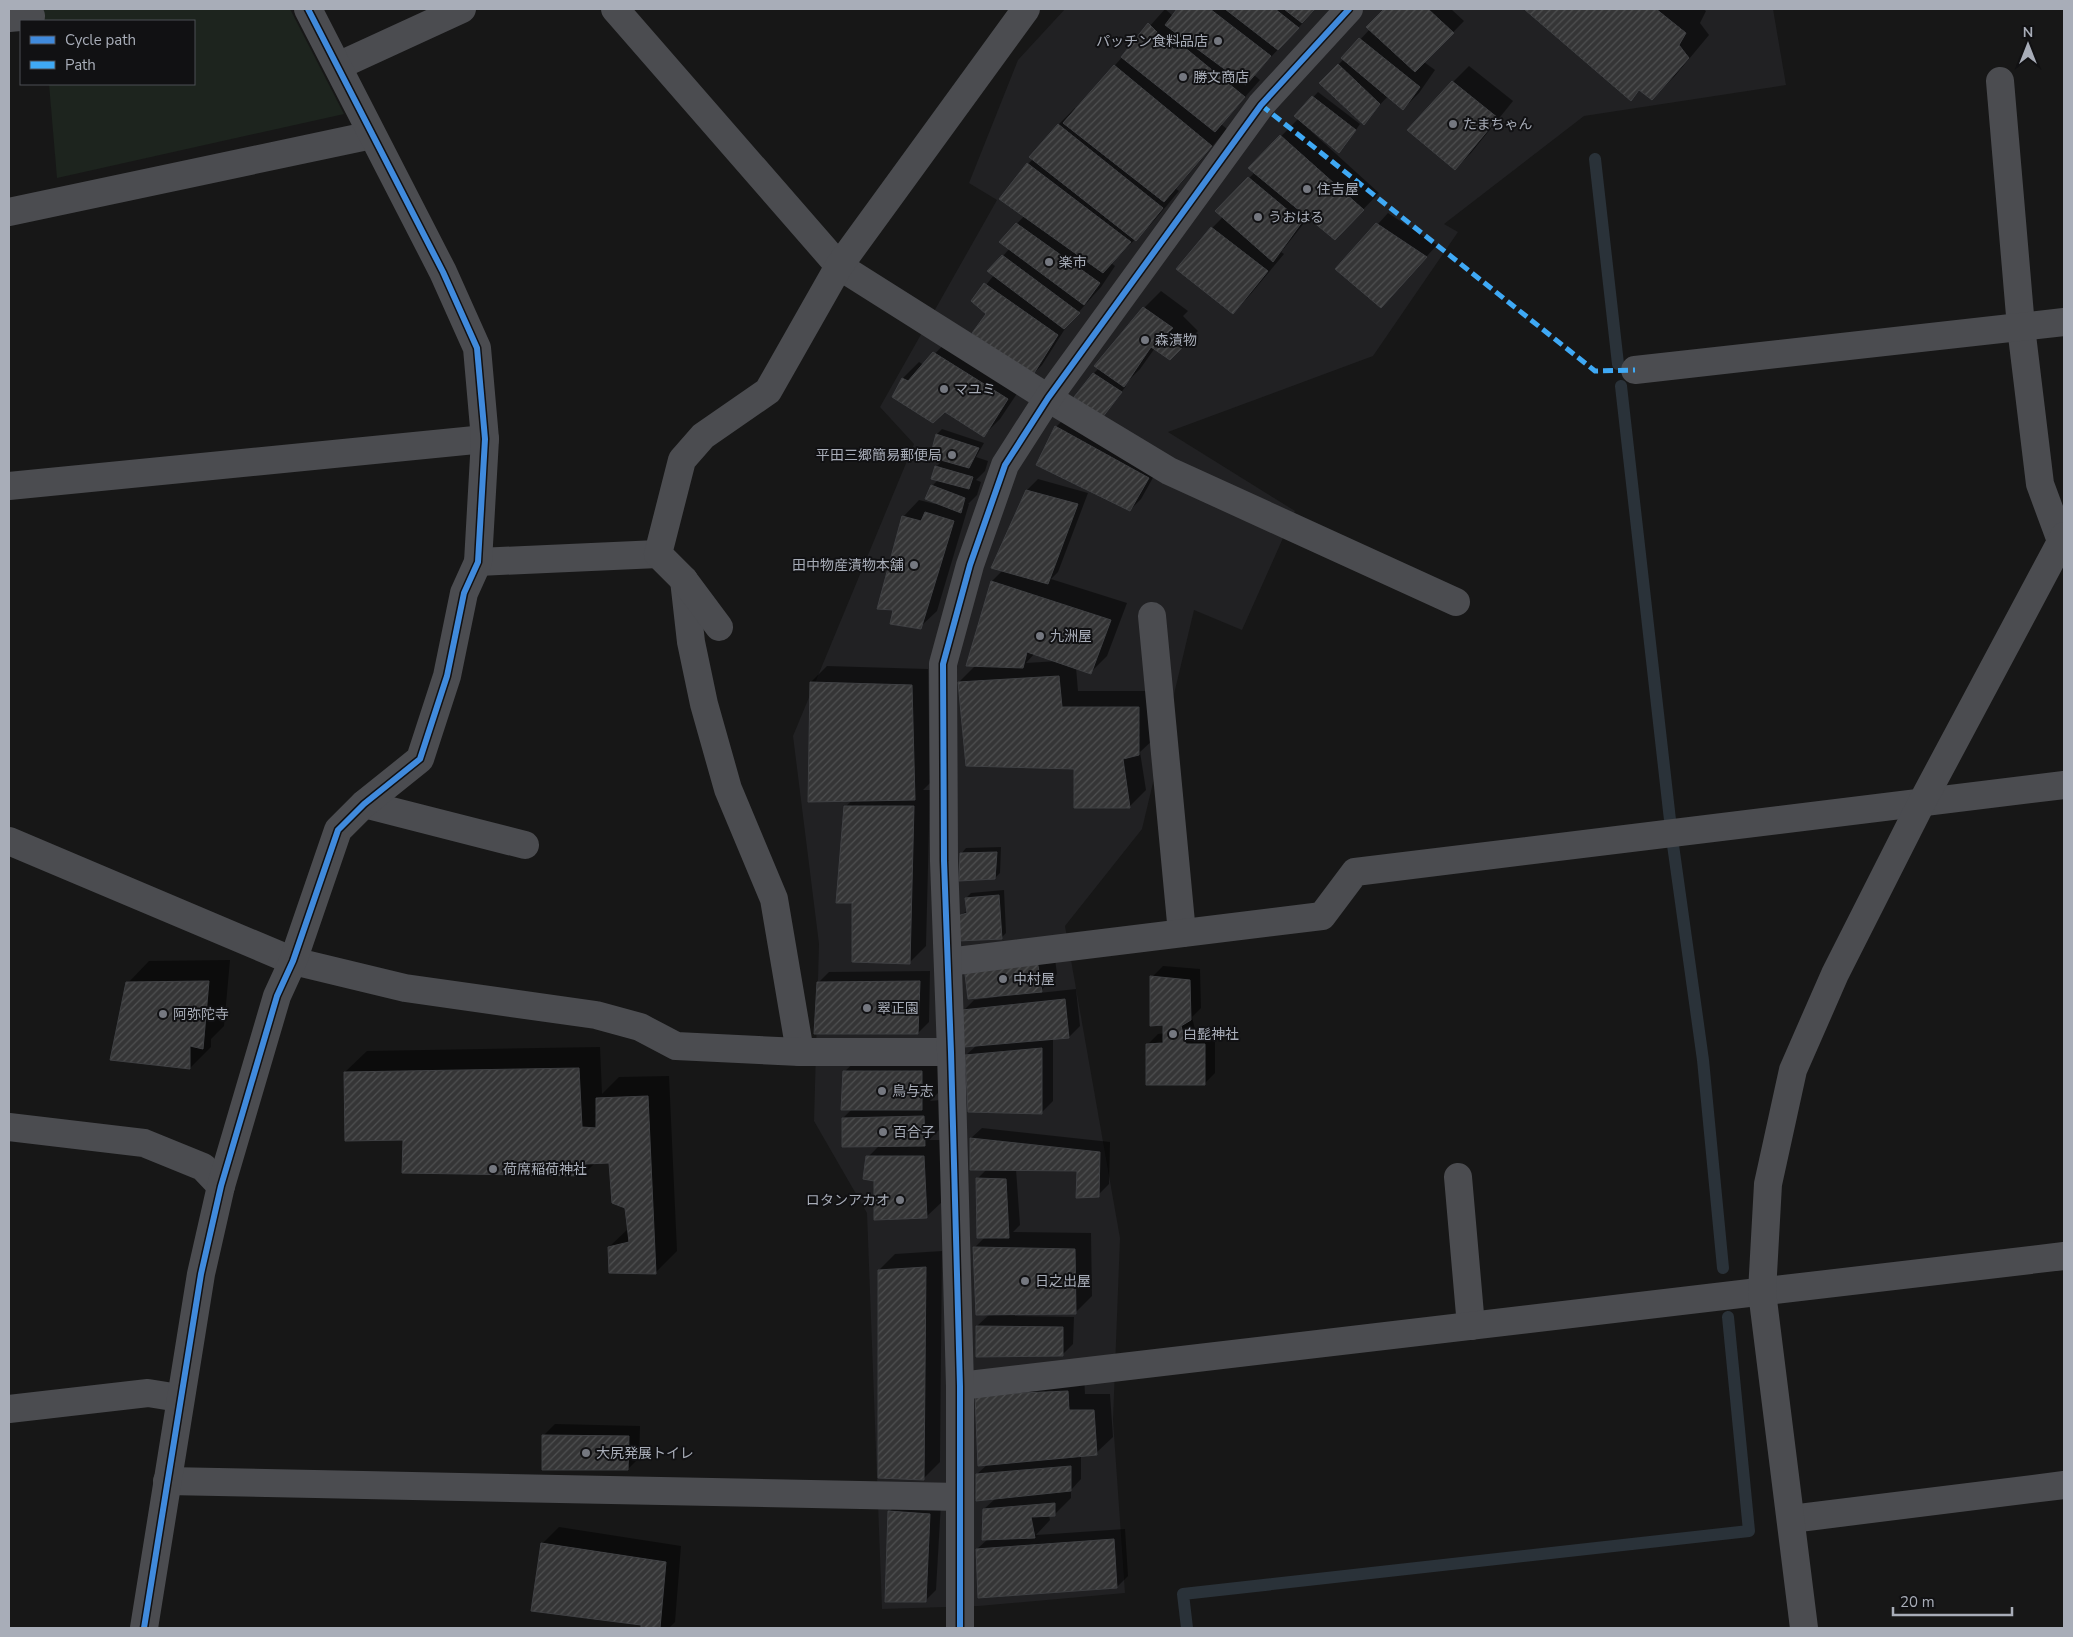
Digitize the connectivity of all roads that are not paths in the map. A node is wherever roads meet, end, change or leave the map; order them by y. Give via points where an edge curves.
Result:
1 (308, 9) edge
2 (462, 9) edge
3 (615, 9) edge
4 (1026, 9) edge
5 (1349, 9) edge
6 (338, 66) junction
7 (2000, 81) dead end
8 (372, 136) junction
9 (9, 212) edge
10 (839, 266) junction
11 (2064, 322) edge
12 (2021, 327) junction
13 (1635, 370) dead end
14 (1048, 398) junction
15 (484, 439) junction
16 (9, 486) edge
17 (2062, 539) edge
18 (658, 554) junction
19 (478, 562) junction
20 (684, 580) junction
21 (1456, 602) dead end
22 (1152, 616) dead end
23 (719, 627) dead end
24 (2064, 786) edge
25 (1922, 802) junction
26 (364, 804) junction
27 (9, 841) edge
28 (525, 845) dead end
29 (1182, 933) junction
30 (293, 960) junction
31 (948, 962) junction
32 (800, 1052) junction
33 (951, 1052) junction
34 (9, 1127) edge
35 (1458, 1177) dead end
36 (220, 1186) junction
37 (2064, 1256) edge
38 (1762, 1292) junction
39 (1471, 1326) junction
40 (960, 1386) junction
41 (179, 1398) junction
42 (9, 1409) edge
43 (167, 1481) junction
44 (2064, 1485) edge
45 (960, 1497) junction
46 (1791, 1519) junction
47 (144, 1628) edge
48 (960, 1628) edge
49 (1804, 1628) edge

1 - 6 street
2 - 6 street
3 - 10 street
4 - 10 street
5 - 14 street via 1261,105
6 - 8 street
7 - 12 street
8 - 9 street
8 - 15 street via 443,272 477,348
10 - 14 street
10 - 18 street via 768,391 702,436 682,460
11 - 12 street
12 - 13 street
12 - 17 street via 2040,484
14 - 21 street via 1169,471
14 - 31 street via 1005,465 970,566 943,664
15 - 16 street
15 - 19 street
17 - 25 street
18 - 19 street
18 - 20 street
19 - 26 street via 464,592 447,676 420,759
20 - 23 street
20 - 32 street via 691,642 706,714 728,789 774,898
22 - 29 street
24 - 25 street
25 - 29 street via 1355,872 1322,916
25 - 38 street via 1835,974 1792,1070 1768,1184
26 - 28 street
26 - 30 street via 338,830
27 - 30 street
29 - 31 street
30 - 32 street via 405,988 596,1015 640,1027 676,1046
30 - 36 street via 277,996
31 - 33 street
32 - 33 street
33 - 40 street
34 - 36 street via 144,1143 203,1167
35 - 39 street
36 - 41 street via 200,1274
37 - 38 street
38 - 39 street
38 - 46 street
39 - 40 street
40 - 45 street
41 - 42 street via 148,1392
41 - 43 street
43 - 45 street
43 - 47 street
44 - 46 street
45 - 48 street
46 - 49 street

